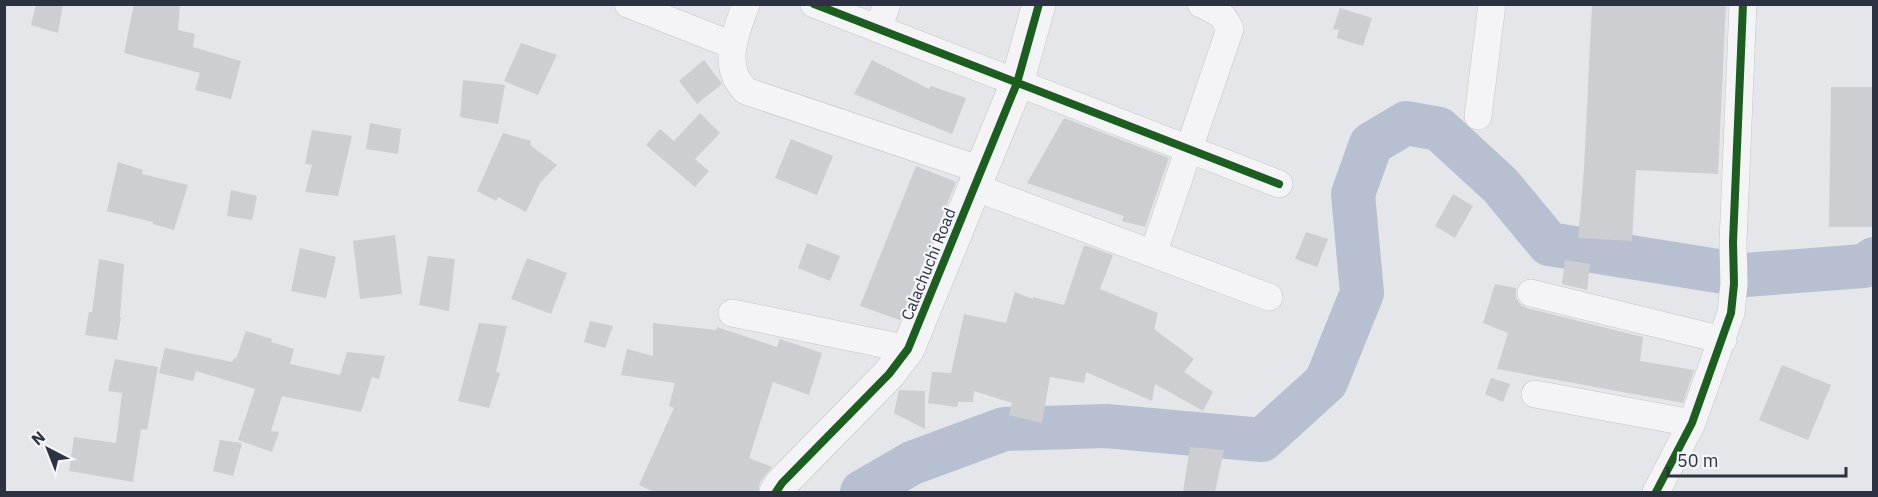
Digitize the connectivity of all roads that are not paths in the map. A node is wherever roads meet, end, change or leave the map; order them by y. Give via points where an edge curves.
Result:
1 (628, 4) edge
2 (746, 4) edge
3 (814, 4) edge
4 (1039, 4) edge
5 (1201, 4) edge
6 (1492, 4) edge
7 (1743, 4) edge
8 (882, 17) edge
9 (732, 45) junction
10 (1017, 83) junction
11 (1478, 116) dead end
12 (1189, 149) junction
13 (978, 179) junction
14 (1279, 184) dead end
15 (1153, 254) junction
16 (1531, 293) dead end
17 (1269, 297) dead end
18 (732, 314) dead end
19 (1723, 340) junction
20 (908, 349) junction
21 (1535, 394) dead end
22 (1692, 423) junction
23 (776, 492) edge
24 (1656, 492) edge

1 - 9 street
2 - 9 street
3 - 8 street
4 - 10 street, Calachuchi Road
5 - 12 street via 1226,18 1230,28
6 - 11 street
7 - 19 street via 1734,284
8 - 10 street
9 - 13 street via 734,74 746,91
10 - 12 street
10 - 13 street, Calachuchi Road
12 - 14 street
12 - 15 street
13 - 15 street
13 - 20 street, Calachuchi Road
15 - 17 street
16 - 19 street
18 - 20 street
19 - 22 street
20 - 23 street, Calachuchi Road
21 - 22 street
22 - 24 street

